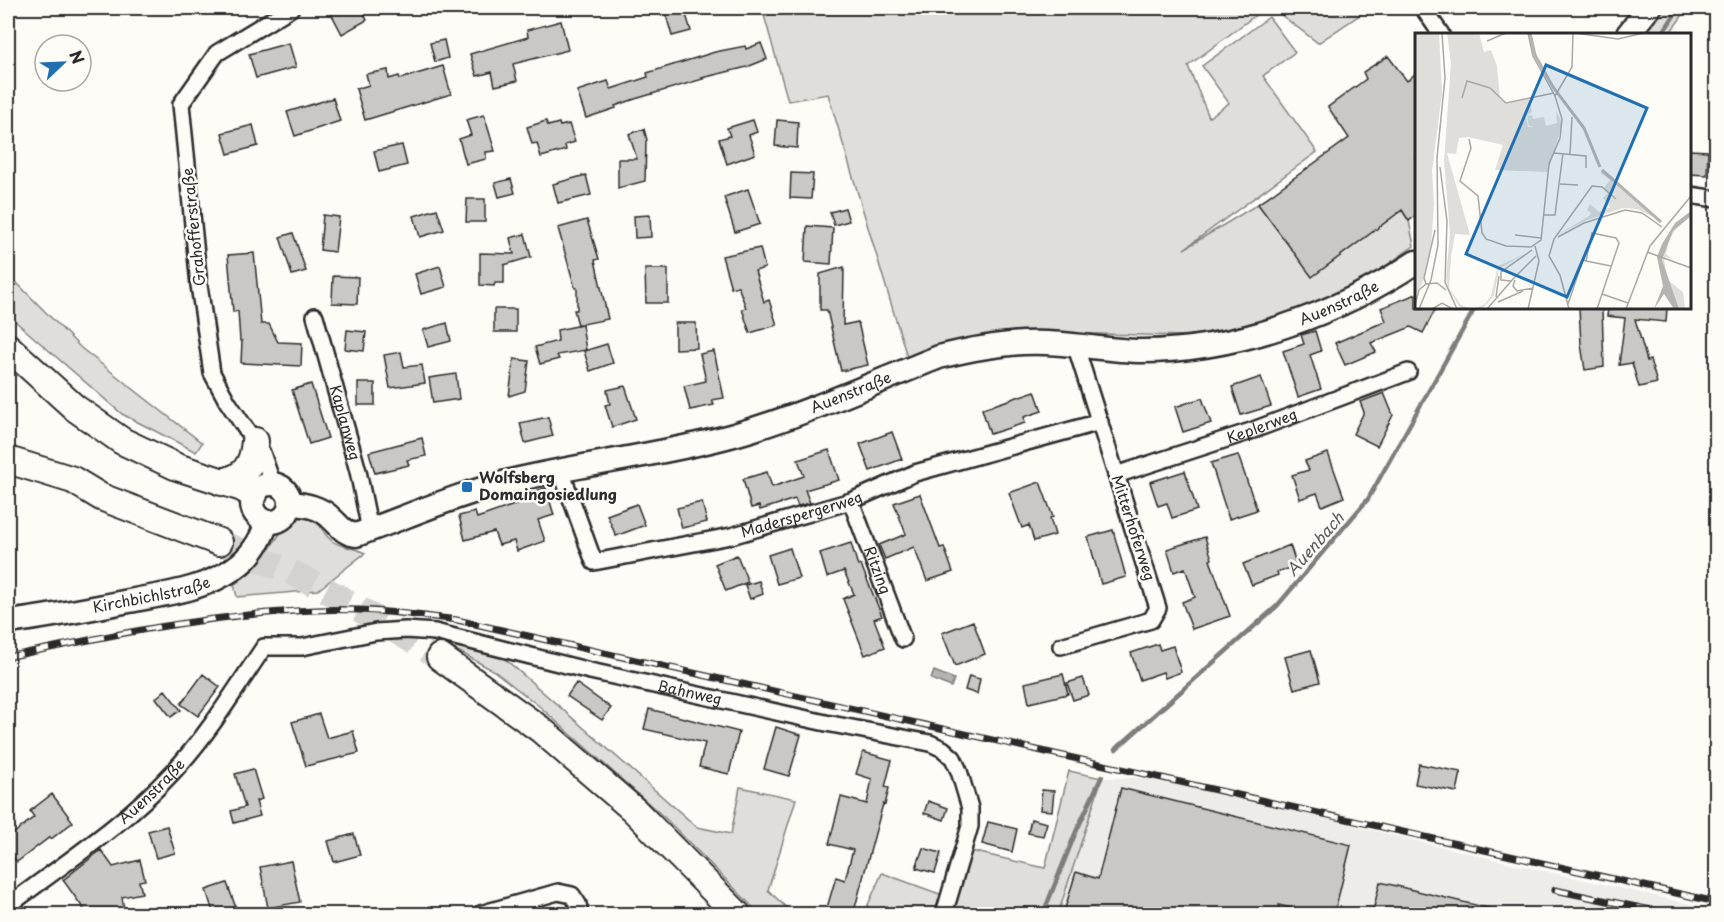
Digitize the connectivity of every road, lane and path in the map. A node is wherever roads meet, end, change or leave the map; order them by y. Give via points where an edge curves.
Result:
1 (291, 8) edge
2 (1423, 8) edge
3 (1649, 8) edge
4 (1440, 33) edge
5 (1629, 33) edge
6 (1691, 195) edge
7 (1716, 199) edge
8 (1415, 263) edge
9 (315, 316) dead end
10 (1075, 344) junction
11 (8, 347) edge
12 (1408, 372) dead end
13 (1100, 422) junction
14 (255, 441) junction
15 (8, 460) edge
16 (561, 471) junction
17 (1116, 475) junction
18 (8, 478) edge
19 (221, 482) junction
20 (261, 489) junction
21 (102, 497) junction
22 (851, 501) junction
23 (291, 503) junction
24 (267, 522) junction
25 (370, 530) junction
26 (219, 542) tunnel mouth
27 (8, 622) edge
28 (903, 639) dead end
29 (1061, 646) dead end
30 (264, 647) joint
31 (440, 657) tunnel mouth
32 (8, 906) edge
33 (480, 915) edge
34 (580, 915) edge
35 (737, 915) edge
36 (944, 915) edge

1 - 14 street, Grahofferstraße via 217,53 181,104 212,373
2 - 4 street
3 - 5 street
6 - 7 street
8 - 10 street, Auenstraße via 1361,295 1240,340 1151,351
9 - 25 street, Kaplanweg via 358,471
10 - 13 street, Mitterhoferweg
10 - 16 street, Auenstraße via 1017,343 968,349 732,435
11 - 19 main road via 75,408 122,441
12 - 17 street, Keplerweg via 1248,432
13 - 17 street, Mitterhoferweg
13 - 22 street, Maderspergerweg via 915,473
14 - 19 main road via 243,474
14 - 20 street, Grahofferstraße via 270,476
15 - 21 main road via 73,480
16 - 22 street, Maderspergerweg via 594,562 730,537
16 - 25 street, Auenstraße via 469,493
17 - 29 street, Mitterhoferweg via 1158,608 1151,620
18 - 21 main road via 69,495
19 - 20 main road
20 - 23 street via 278,485
20 - 24 street via 254,510
21 - 26 main road
22 - 28 street, Ritzing
23 - 24 street via 282,519
23 - 25 street, Auenstraße via 321,510 347,534
24 - 27 street, Kirchbichlstraße via 246,558 218,579 193,588
30 - 32 street, Auenstraße via 212,725 147,799
30 - 36 street, Bahnweg via 302,647 386,631 435,632 590,671 930,743 953,758 970,808 970,826
31 - 35 main road via 540,729 634,810
33 - 34 street via 558,892 572,895

